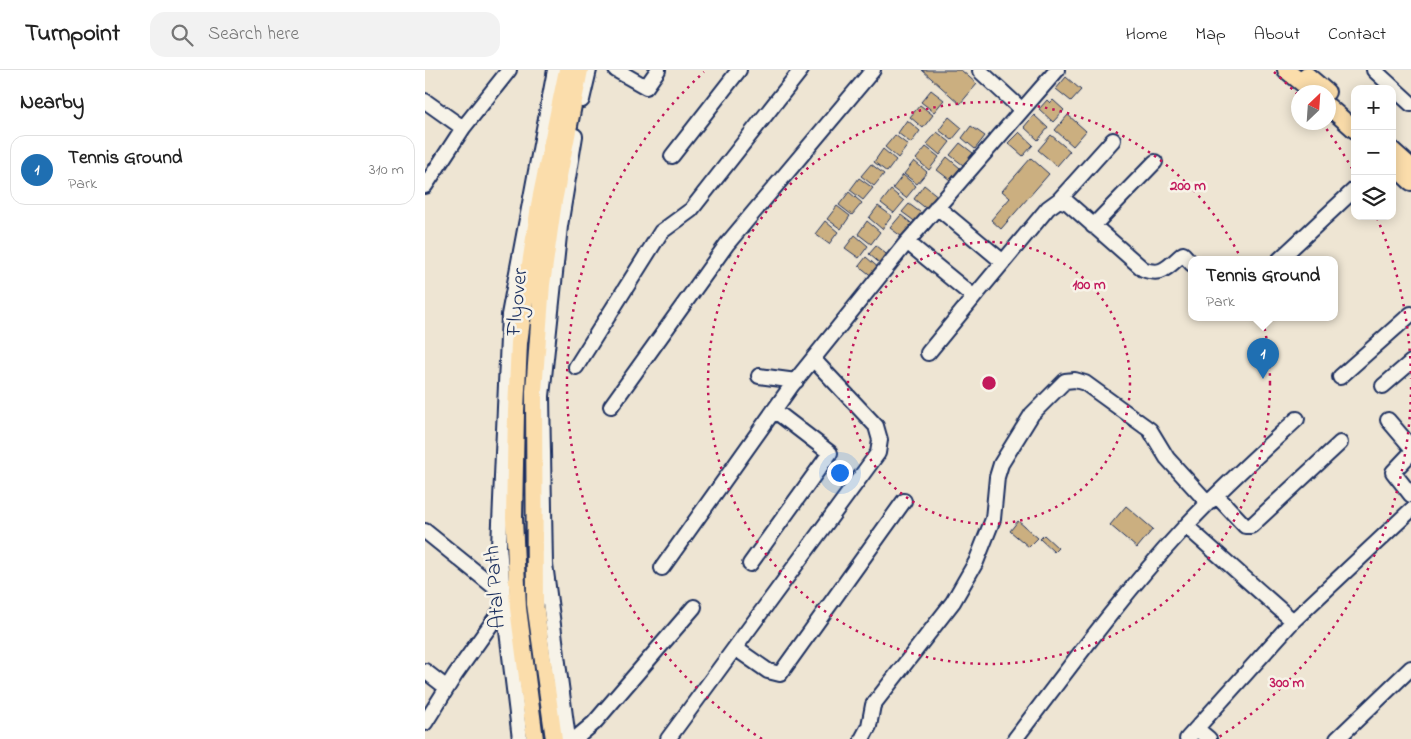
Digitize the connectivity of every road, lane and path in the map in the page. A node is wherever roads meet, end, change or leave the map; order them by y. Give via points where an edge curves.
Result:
1 (509, 70) edge
2 (555, 70) edge
3 (567, 70) edge
4 (580, 70) edge
5 (589, 70) edge
6 (616, 70) edge
7 (658, 70) edge
8 (739, 70) edge
9 (801, 70) edge
10 (873, 70) edge
11 (1057, 70) edge
12 (1291, 70) edge
13 (1374, 70) edge
14 (980, 71) dead end
15 (1306, 85) edge
16 (1315, 85) edge
17 (1336, 100) edge
18 (425, 101) edge
19 (1411, 104) edge
20 (1021, 110) junction
21 (1336, 112) edge
22 (1351, 113) edge
23 (1351, 126) edge
24 (463, 128) junction
25 (1113, 140) dead end
26 (672, 156) dead end
27 (1396, 156) edge
28 (1155, 162) dead end
29 (1396, 167) edge
30 (1411, 177) edge
31 (425, 186) edge
32 (1351, 193) edge
33 (1059, 200) junction
34 (937, 207) junction
35 (1093, 226) junction
36 (907, 242) junction
37 (1283, 256) edge
38 (1188, 260) edge
39 (1003, 262) junction
40 (974, 297) junction
41 (1411, 314) edge
42 (928, 353) dead end
43 (814, 360) junction
44 (1411, 362) edge
45 (576, 367) dead end
46 (759, 376) dead end
47 (1340, 377) dead end
48 (795, 381) junction
49 (1383, 386) dead end
50 (611, 406) dead end
51 (774, 410) junction
52 (1297, 419) dead end
53 (1388, 420) dead end
54 (509, 432) junction
55 (1340, 443) dead end
56 (1411, 447) edge
57 (1411, 453) edge
58 (1411, 495) edge
59 (1212, 499) junction
60 (903, 501) dead end
61 (1411, 510) edge
62 (1186, 526) junction
63 (425, 531) edge
64 (539, 540) junction
65 (750, 564) dead end
66 (662, 568) dead end
67 (503, 600) junction
68 (693, 607) dead end
69 (1293, 621) junction
70 (735, 648) junction
71 (1411, 668) edge
72 (425, 671) edge
73 (447, 688) junction
74 (425, 723) edge
75 (1197, 729) junction
76 (520, 739) edge
77 (535, 739) edge
78 (553, 739) edge
79 (568, 739) edge
80 (575, 739) edge
81 (667, 739) edge
82 (862, 739) edge
83 (1015, 739) edge
84 (1187, 739) edge
85 (1209, 739) edge
86 (1337, 739) edge

1 - 24 street
2 - 54 street via 509,315
3 - 54 main road, Flyover via 528,277 519,343 516,411
4 - 64 main road, Flyover via 541,284 533,390 533,522
5 - 64 street via 560,226 542,396
6 - 7 street via 646,87
8 - 26 street
9 - 45 street via 691,210 661,232
10 - 50 street via 727,244
11 - 20 street
12 - 15 main road
12 - 16 main road
13 - 19 street
14 - 20 street
17 - 22 main road
18 - 24 street
20 - 34 street
21 - 23 main road
24 - 31 street
25 - 33 street
27 - 30 main road
28 - 35 street
29 - 30 main road
32 - 37 street
33 - 35 street
33 - 39 street via 1048,208
34 - 36 street
34 - 39 street
35 - 38 street via 1130,260 1154,274 1183,254
36 - 40 street
36 - 43 street
39 - 40 street
40 - 42 street
41 - 47 street
43 - 48 street
43 - 70 street via 876,426 880,440 878,453
44 - 49 street
46 - 48 street
48 - 51 street
51 - 65 street via 830,452
51 - 66 street
52 - 59 street
53 - 56 street
54 - 67 street via 499,546
54 - 77 main road, Atal Path via 518,608
55 - 59 street via 1251,526 1245,526
57 - 58 street via 1393,472
59 - 62 street
59 - 82 street via 1167,458 1150,430 1085,383 1065,381 1032,414 1001,464 993,519 976,562 953,602 873,705 869,726
60 - 70 street via 780,674 768,671
61 - 69 street
62 - 69 street
62 - 83 street via 1117,607
63 - 67 street
64 - 78 main road, Flyover via 535,604
64 - 79 street
67 - 73 street
67 - 76 street
68 - 80 street via 594,723
69 - 75 street
70 - 81 street
71 - 86 street
72 - 73 street
73 - 74 street
75 - 84 street
75 - 85 street

